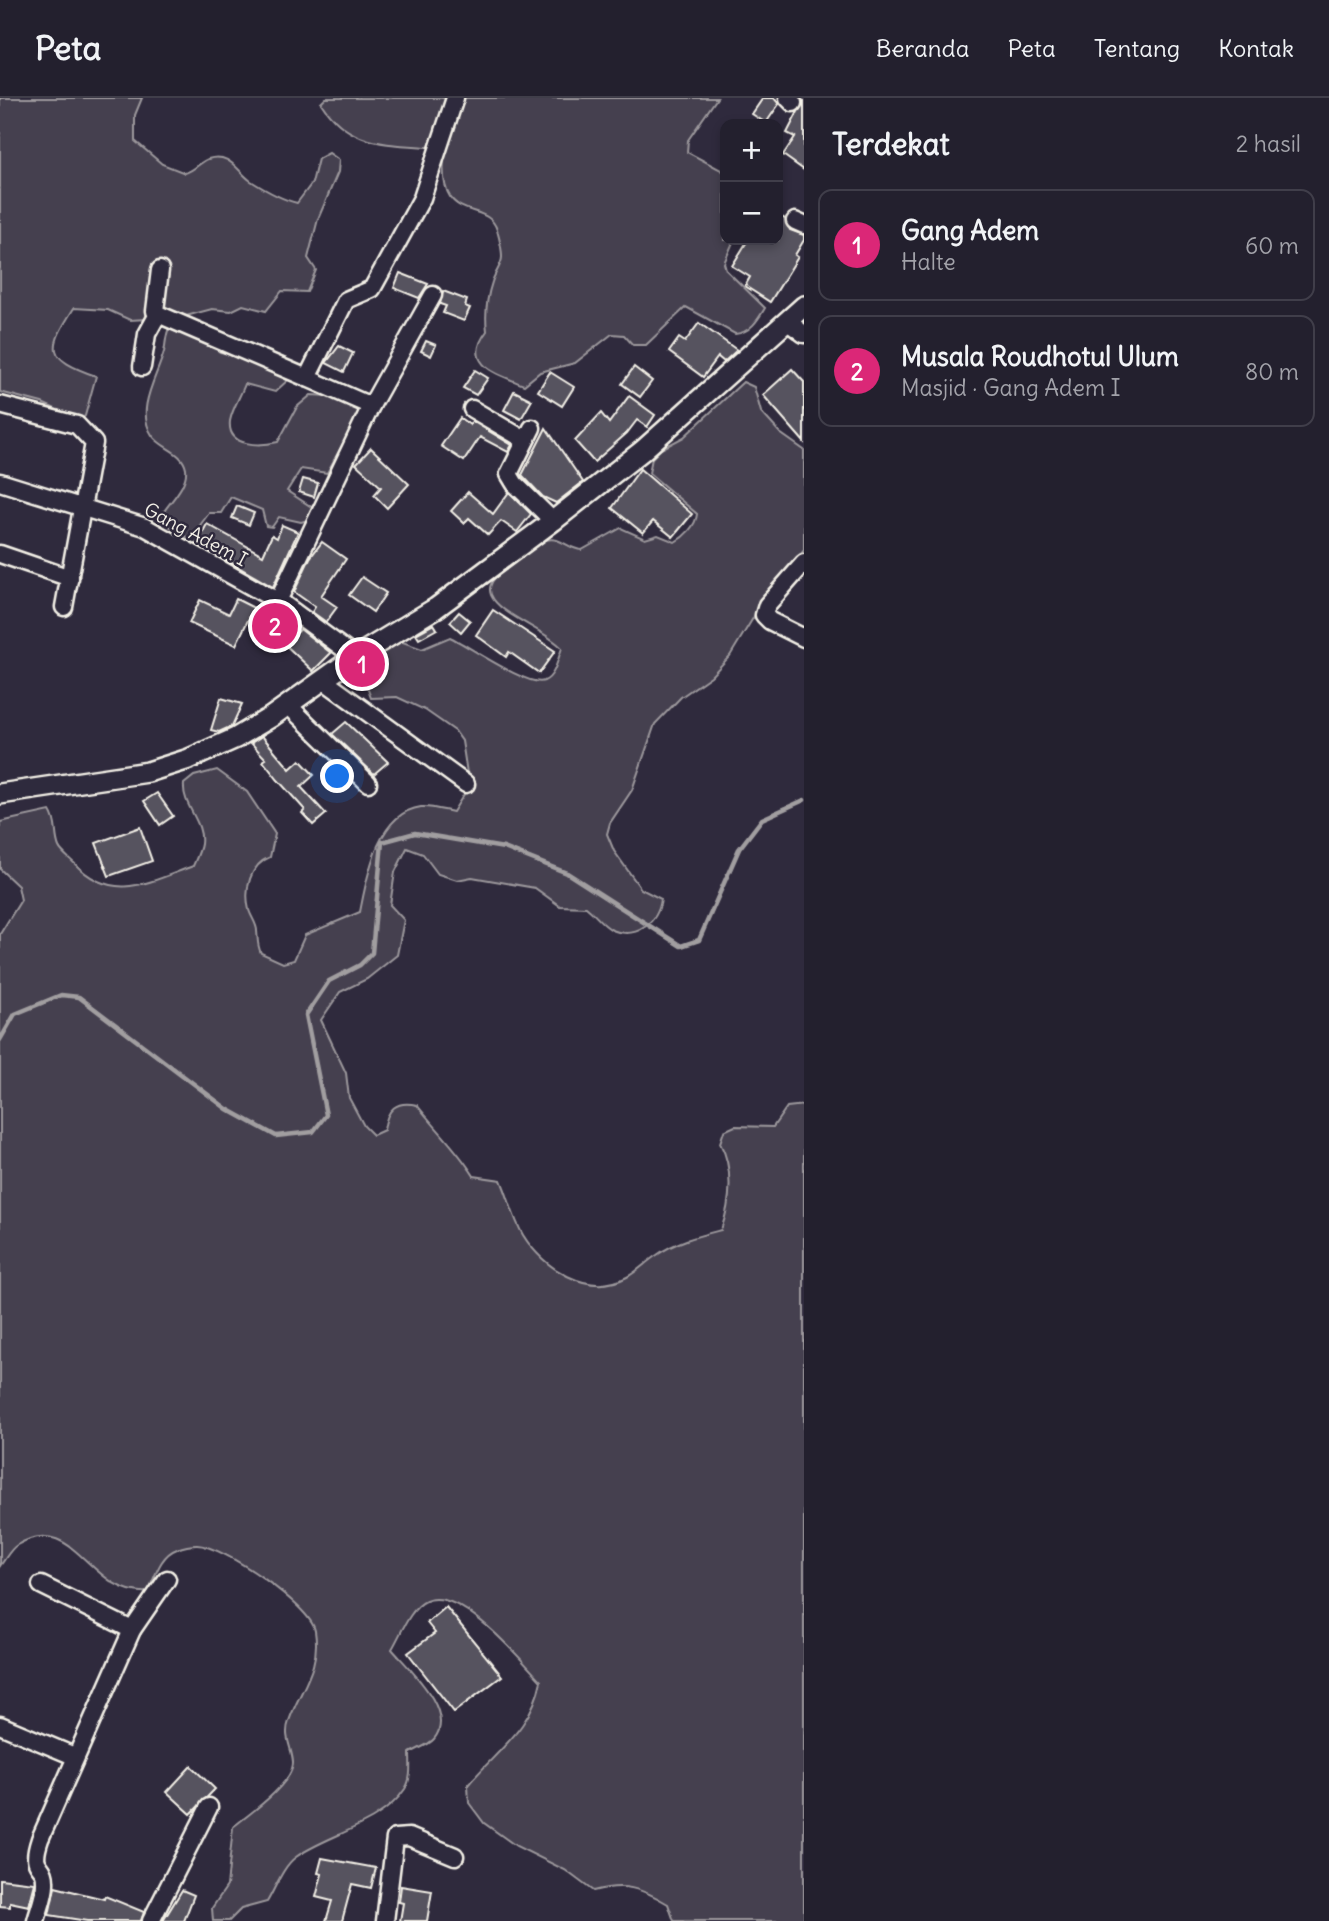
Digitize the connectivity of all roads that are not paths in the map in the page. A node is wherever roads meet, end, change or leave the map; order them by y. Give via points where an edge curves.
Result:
1 (455, 98) edge
2 (160, 270) dead end
3 (433, 295) dead end
4 (804, 306) edge
5 (158, 314) junction
6 (796, 328) edge
7 (142, 367) dead end
8 (307, 378) junction
9 (0, 405) edge
10 (371, 406) junction
11 (472, 409) dead end
12 (0, 482) edge
13 (82, 507) junction
14 (553, 521) junction
15 (0, 554) edge
16 (804, 563) edge
17 (70, 578) junction
18 (278, 601) junction
19 (64, 607) dead end
20 (804, 638) edge
21 (355, 657) junction
22 (323, 680) junction
23 (288, 705) junction
24 (368, 783) dead end
25 (466, 784) dead end
26 (0, 794) edge
27 (167, 1578) dead end
28 (41, 1585) dead end
29 (132, 1630) junction
30 (0, 1725) edge
31 (74, 1756) junction
32 (209, 1807) dead end
33 (455, 1856) dead end
34 (36, 1921) edge
35 (151, 1921) edge
36 (385, 1921) edge

1 - 8 street via 422,198 372,289 346,300
2 - 5 street
3 - 10 street
4 - 6 main road
5 - 7 street via 147,334
5 - 8 street
6 - 14 main road
8 - 10 street
9 - 13 street via 77,425 91,438 94,443
10 - 18 street
11 - 14 street via 529,434 510,468 511,479
12 - 13 street, Gang Adem I
13 - 17 street
13 - 18 street, Gang Adem I via 145,527
14 - 21 main road via 436,608
15 - 17 street
16 - 20 street via 767,605 764,615
17 - 19 street
18 - 21 street, Gang Adem I
21 - 22 main road
22 - 23 main road
22 - 25 street
23 - 24 street
23 - 26 main road via 236,738 158,769
27 - 29 street
28 - 29 street
29 - 31 street
30 - 31 street
31 - 34 street via 35,1854 46,1882
32 - 35 street
33 - 36 street via 409,1837 395,1838

